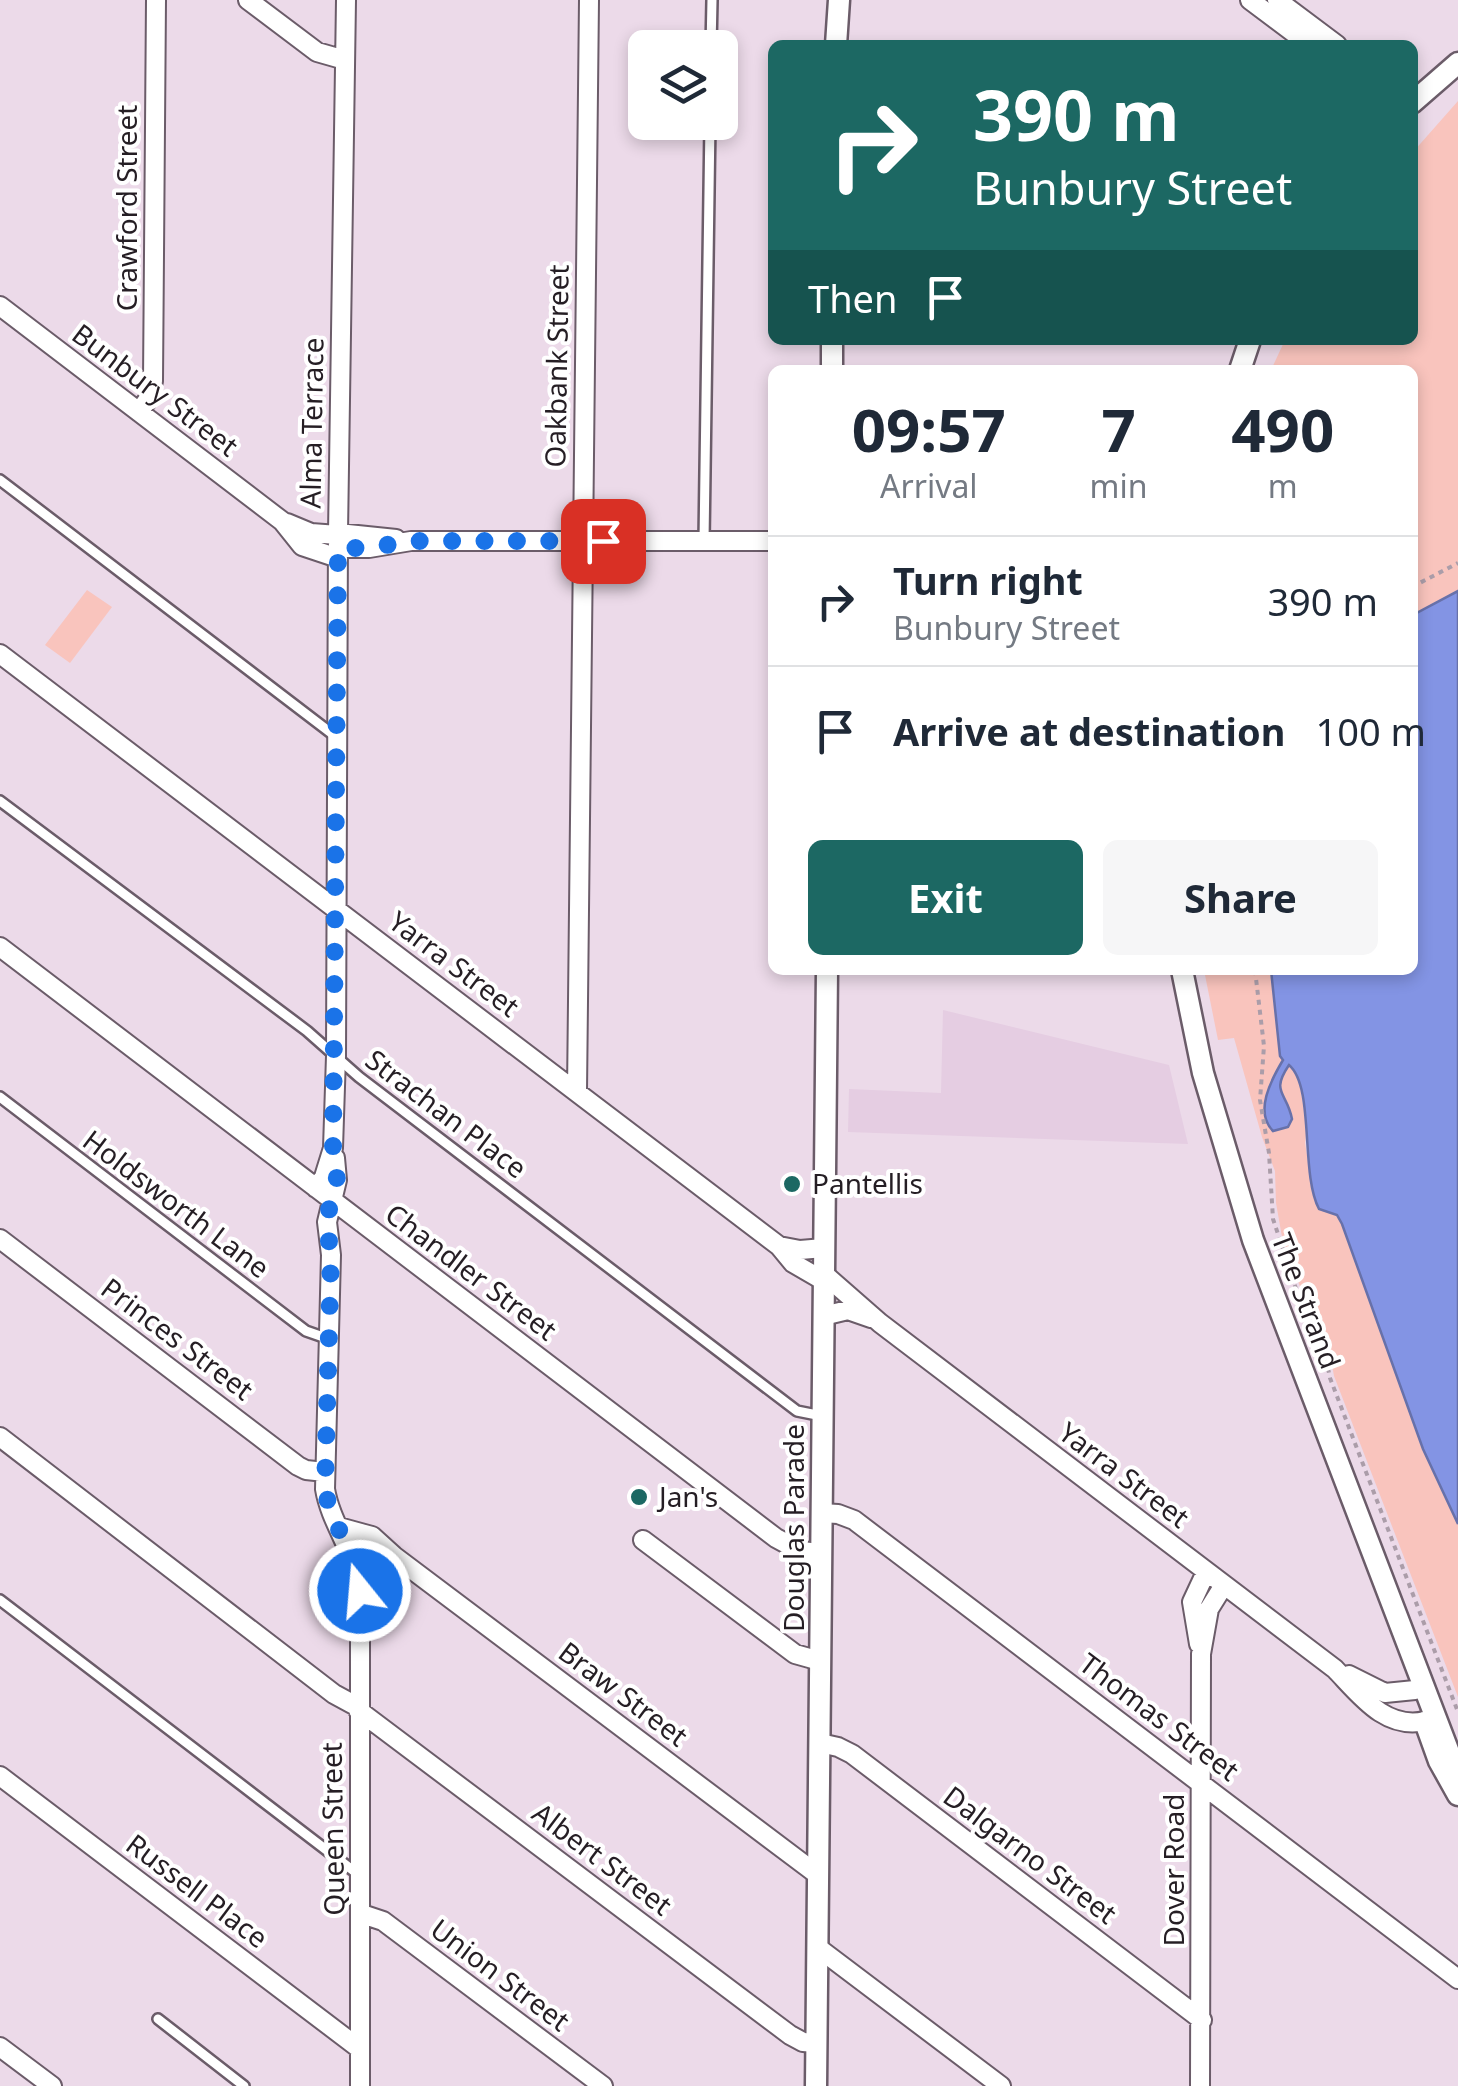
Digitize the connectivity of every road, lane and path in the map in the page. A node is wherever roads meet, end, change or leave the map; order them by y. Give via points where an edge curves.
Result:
1 (156, 0) edge
2 (248, 0) edge
3 (346, 0) edge
4 (589, 0) edge
5 (712, 0) edge
6 (839, 0) edge
7 (1250, 0) edge
8 (1277, 0) edge
9 (711, 30) edge
10 (836, 40) edge
11 (1303, 40) edge
12 (1330, 40) edge
13 (345, 60) junction
14 (1458, 63) edge
15 (1418, 98) edge
16 (710, 140) edge
17 (0, 306) edge
18 (139, 412) junction
19 (0, 480) edge
20 (583, 541) junction
21 (704, 542) junction
22 (768, 542) edge
23 (338, 543) junction
24 (1458, 564) edge
25 (1418, 585) edge
26 (0, 654) edge
27 (337, 738) junction
28 (0, 801) edge
29 (337, 910) junction
30 (0, 947) edge
31 (827, 975) edge
32 (1183, 975) edge
33 (1257, 975) edge
34 (336, 1056) junction
35 (577, 1092) junction
36 (0, 1098) edge
37 (333, 1148) junction
38 (316, 1188) junction
39 (338, 1205) junction
40 (0, 1239) edge
41 (779, 1246) junction
42 (824, 1248) junction
43 (824, 1277) junction
44 (823, 1316) junction
45 (880, 1323) junction
46 (328, 1339) junction
47 (822, 1416) junction
48 (0, 1437) edge
49 (325, 1472) junction
50 (821, 1513) junction
51 (339, 1527) junction
52 (643, 1540) dead end
53 (821, 1553) junction
54 (394, 1556) junction
55 (358, 1571) junction
56 (1206, 1572) junction
57 (1224, 1586) junction
58 (0, 1600) edge
59 (1201, 1654) junction
60 (820, 1661) junction
61 (1335, 1669) junction
62 (1424, 1705) junction
63 (358, 1708) junction
64 (1458, 1712) edge
65 (820, 1743) junction
66 (0, 1776) edge
67 (1458, 1776) edge
68 (1201, 1784) junction
69 (1458, 1796) edge
70 (361, 1876) junction
71 (818, 1876) junction
72 (362, 1914) junction
73 (817, 1947) junction
74 (1458, 1979) edge
75 (158, 2019) dead end
76 (1202, 2020) junction
77 (816, 2043) junction
78 (0, 2047) edge
79 (360, 2049) junction
80 (52, 2086) edge
81 (244, 2086) edge
82 (360, 2086) edge
83 (602, 2086) edge
84 (816, 2086) edge
85 (1001, 2086) edge
86 (1200, 2086) edge

1 - 18 street, Crawford Street via 152,390
2 - 13 street via 318,52
3 - 13 street, Alma Terrace
4 - 20 street, Oakbank Street
5 - 9 lane
6 - 10 street
7 - 11 street
8 - 12 street
13 - 23 street, Alma Terrace
14 - 15 street
16 - 21 lane
17 - 18 street, Bunbury Street
18 - 23 street, Bunbury Street via 278,518
19 - 27 lane
20 - 21 street, Bunbury Street
20 - 23 street, Bunbury Street
20 - 35 street, Oakbank Street
21 - 22 street, Bunbury Street
23 - 27 street, Alma Terrace
24 - 25 path
26 - 29 street, Yarra Street
27 - 29 street, Alma Terrace
28 - 34 lane, Strachan Place
29 - 34 street, Alma Terrace
29 - 35 street, Yarra Street
30 - 38 street, Chandler Street
31 - 42 street, Douglas Parade
32 - 62 street, The Strand via 1203,1073 1253,1240
33 - 64 path via 1264,1046 1260,1113 1277,1237
34 - 37 street, Alma Terrace
34 - 47 lane, Strachan Place via 797,1411
35 - 41 street, Yarra Street
36 - 46 lane, Holdsworth Lane via 306,1330
37 - 38 street, Alma Terrace
37 - 39 street, Alma Terrace
38 - 39 street, Chandler Street
39 - 46 street, Alma Terrace via 326,1222
39 - 53 street, Chandler Street via 776,1538
40 - 49 street, Princes Street via 298,1466
41 - 42 street
41 - 43 street, Yarra Street via 793,1263
42 - 43 street, Douglas Parade
43 - 44 street, Douglas Parade
43 - 45 street, Yarra Street
44 - 45 street, Yarra Street via 852,1310
44 - 47 street, Douglas Parade
45 - 56 street, Yarra Street
46 - 49 street, Alma Terrace
47 - 50 street, Douglas Parade
48 - 63 street, Albert Street
49 - 51 street, Alma Terrace
50 - 53 street, Douglas Parade
50 - 68 street, Thomas Street via 854,1520
51 - 54 street, Braw Street via 372,1536
51 - 55 street, Alma Terrace
52 - 60 street via 795,1654
53 - 60 street, Douglas Parade
54 - 55 street via 372,1551
54 - 71 street, Braw Street
55 - 63 street, Queen Street
56 - 57 street, Yarra Street
56 - 59 street, Dover Road via 1192,1606
57 - 59 street, Dover Road via 1210,1606
57 - 61 street, Yarra Street
58 - 70 lane
59 - 68 street, Dover Road
60 - 65 street, Douglas Parade
61 - 62 street, Yarra Street
61 - 62 street, Yarra Street via 1387,1718 1408,1724
62 - 67 street, The Strand
62 - 69 street, The Strand via 1439,1760
63 - 70 street, Queen Street
63 - 77 street, Albert Street via 790,2035
65 - 71 street, Douglas Parade
65 - 76 street, Dalgarno Street via 847,1751
66 - 79 street, Russell Place
68 - 74 street, Thomas Street
68 - 76 street, Dover Road
70 - 72 street, Queen Street
71 - 73 street, Douglas Parade
72 - 79 street, Queen Street
72 - 83 street, Union Street via 378,1918
73 - 77 street, Douglas Parade
73 - 85 street
75 - 81 lane
76 - 86 street, Dover Road
77 - 84 street, Douglas Parade
78 - 80 street
79 - 82 street, Queen Street

